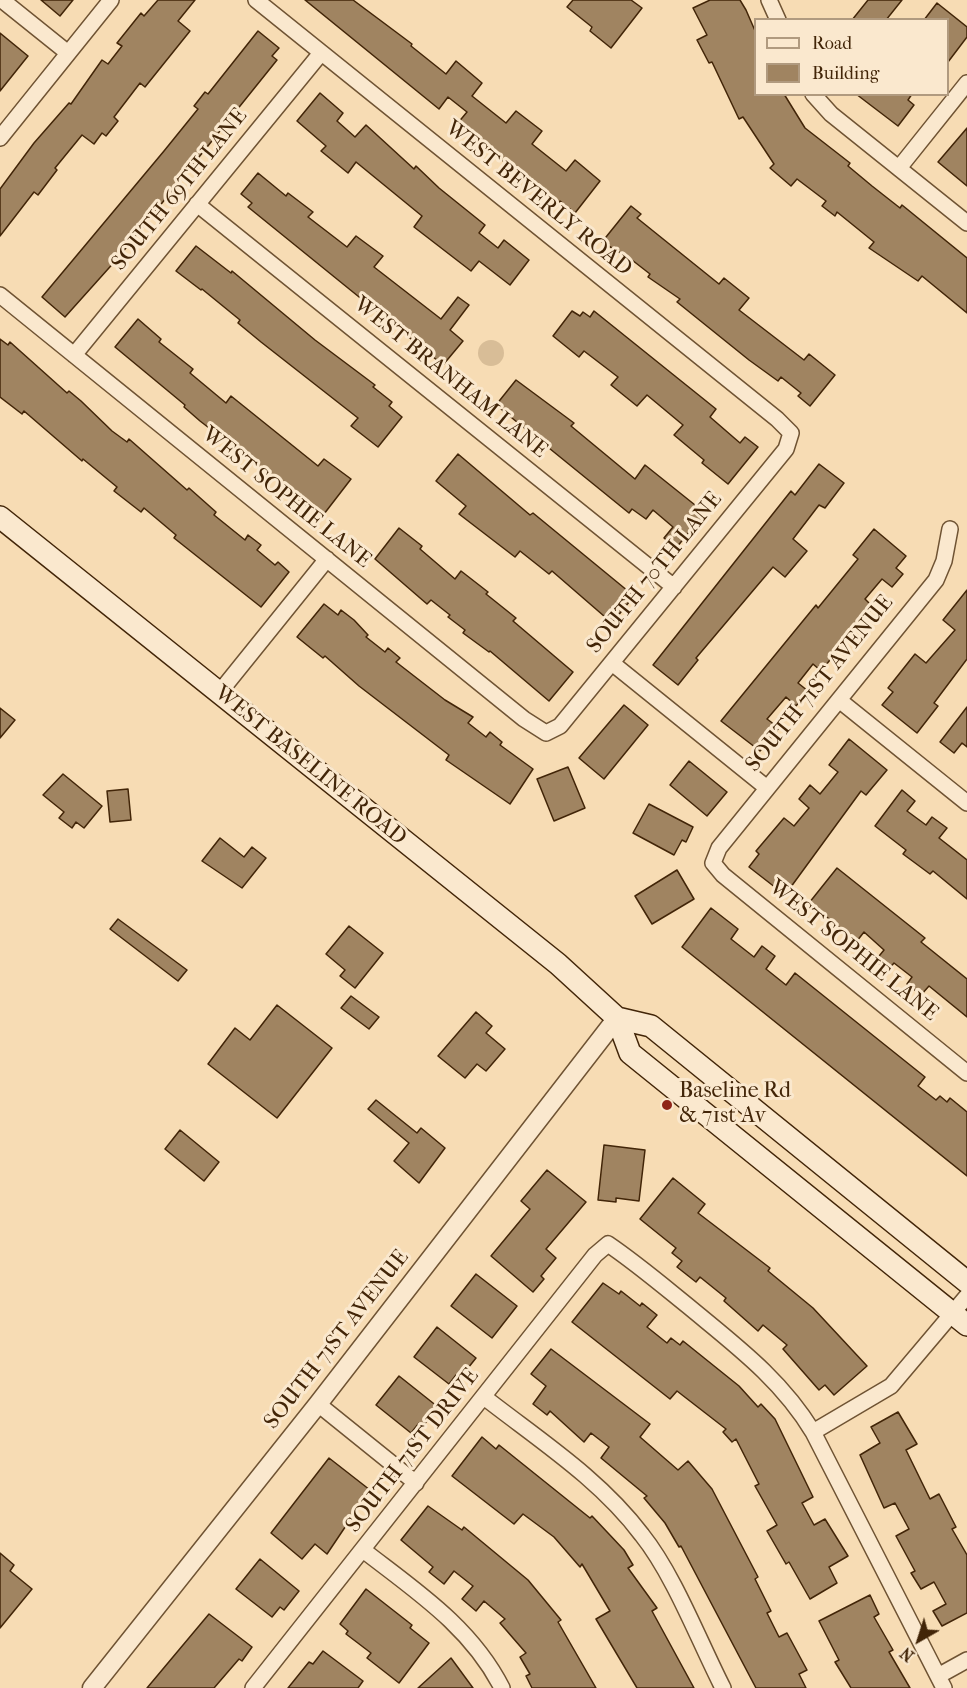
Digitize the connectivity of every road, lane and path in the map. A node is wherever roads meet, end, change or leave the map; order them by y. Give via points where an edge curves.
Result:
1 (2, 0) edge
2 (111, 0) edge
3 (256, 0) edge
4 (769, 0) edge
5 (777, 18) edge
6 (68, 53) junction
7 (321, 53) junction
8 (967, 83) edge
9 (814, 96) edge
10 (0, 138) edge
11 (899, 168) junction
12 (198, 204) junction
13 (967, 223) edge
14 (0, 295) edge
15 (74, 355) junction
16 (791, 433) joint
17 (0, 517) edge
18 (950, 529) dead end
19 (327, 559) junction
20 (674, 586) junction
21 (612, 663) junction
22 (219, 693) junction
23 (839, 700) junction
24 (546, 733) joint
25 (767, 788) junction
26 (967, 803) edge
27 (712, 862) joint
28 (617, 1018) junction
29 (967, 1072) edge
30 (967, 1282) edge
31 (967, 1296) edge
32 (960, 1319) edge
33 (484, 1397) junction
34 (318, 1404) junction
35 (813, 1432) junction
36 (416, 1483) junction
37 (363, 1550) junction
38 (967, 1660) edge
39 (941, 1682) edge
40 (92, 1688) edge
41 (253, 1688) edge
42 (502, 1688) edge
43 (723, 1688) edge

1 - 6 street
2 - 6 street
3 - 7 street, WEST BEVERLY ROAD
4 - 5 street
6 - 10 street
7 - 12 street, SOUTH 69TH LANE
7 - 16 street, WEST BEVERLY ROAD
8 - 11 street
9 - 11 street via 820,105
11 - 13 street
12 - 15 street, SOUTH 69TH LANE
12 - 20 street, WEST BRANHAM LANE
14 - 15 street, WEST SOPHIE LANE
15 - 19 street, WEST SOPHIE LANE
16 - 20 street, SOUTH 70TH LANE via 786,449
17 - 22 main road, WEST BASELINE ROAD
18 - 23 street, SOUTH 71ST AVENUE via 936,580
19 - 22 street
19 - 24 street, WEST SOPHIE LANE
20 - 21 street, SOUTH 70TH LANE
21 - 24 street, SOUTH 70TH LANE via 560,726
21 - 25 street
22 - 28 main road, WEST BASELINE ROAD via 558,964
23 - 25 street, SOUTH 71ST AVENUE
23 - 26 street
25 - 27 street, SOUTH 71ST AVENUE
27 - 29 street, WEST SOPHIE LANE via 723,875
28 - 30 main road, WEST BASELINE ROAD via 651,1026
28 - 32 main road, WEST BASELINE ROAD via 630,1053
28 - 34 street, SOUTH 71ST AVENUE
31 - 32 street
32 - 35 street via 891,1386
33 - 35 street, SOUTH 71ST DRIVE via 595,1255 608,1244 765,1370 797,1406
33 - 36 street, SOUTH 71ST DRIVE
33 - 43 street via 588,1478 624,1512 658,1559
34 - 36 street
34 - 40 street, SOUTH 71ST AVENUE
35 - 39 street
36 - 37 street, SOUTH 71ST DRIVE
37 - 41 street, SOUTH 71ST DRIVE
37 - 42 street via 458,1626 481,1652
38 - 39 street

